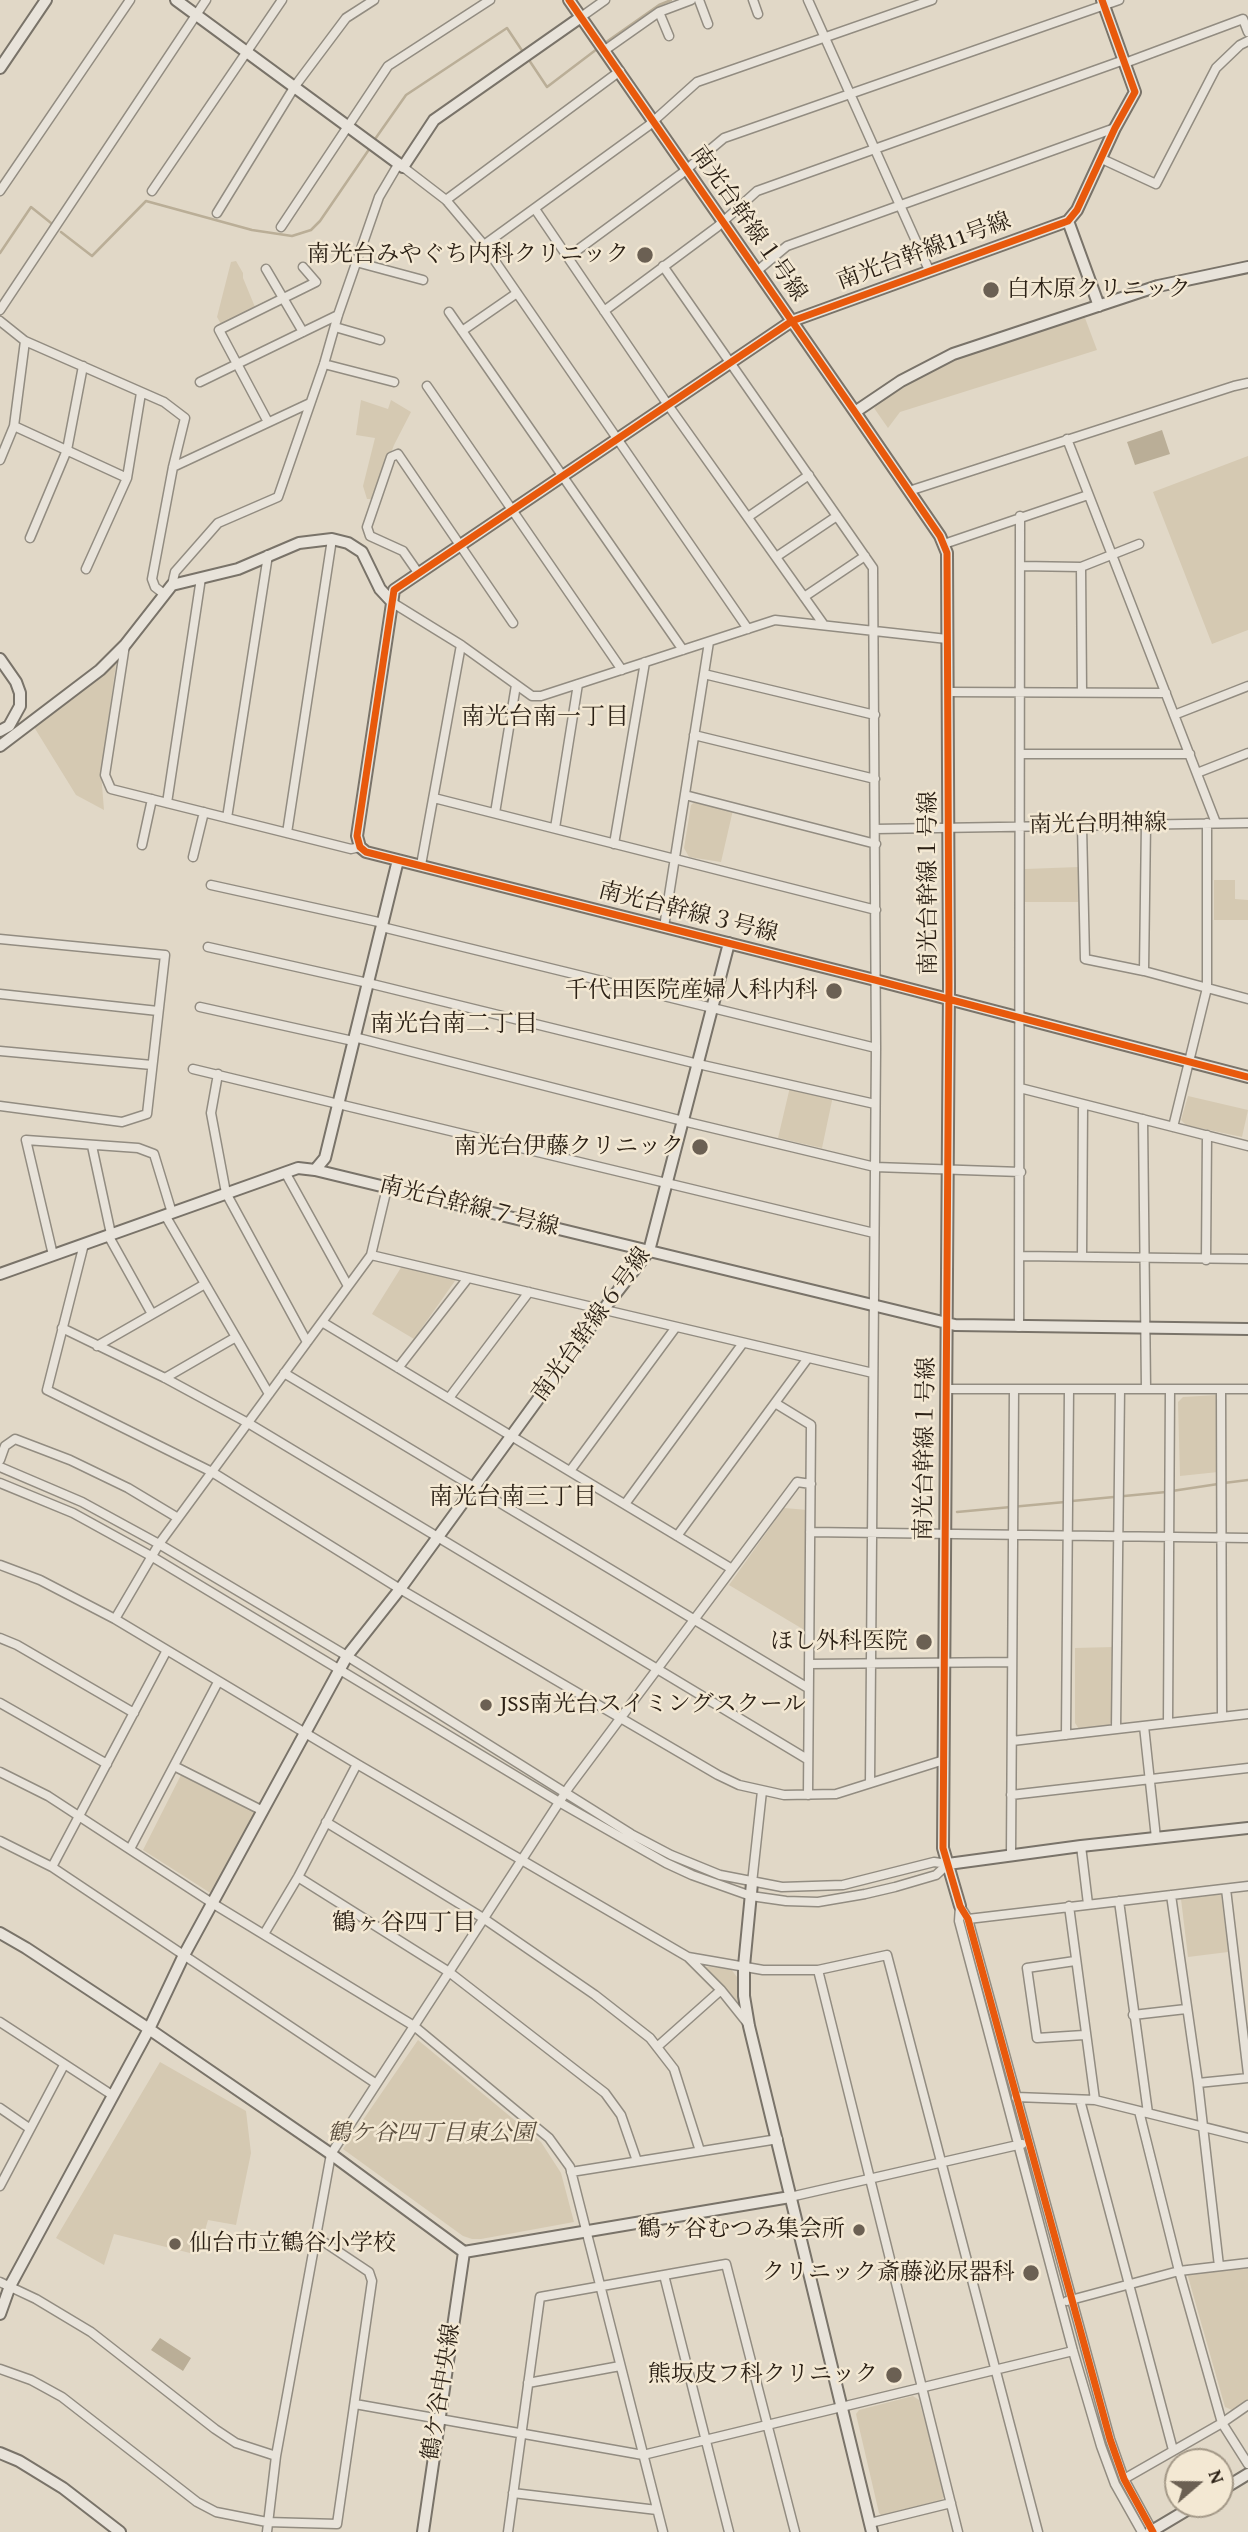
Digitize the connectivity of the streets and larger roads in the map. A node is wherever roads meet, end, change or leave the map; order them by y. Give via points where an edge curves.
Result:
1 (46, 0) edge
2 (130, 0) edge
3 (176, 0) edge
4 (206, 0) edge
5 (282, 0) edge
6 (374, 0) edge
7 (490, 0) edge
8 (569, 0) edge
9 (605, 0) edge
10 (691, 0) edge
11 (699, 0) edge
12 (752, 0) edge
13 (808, 0) edge
14 (932, 0) edge
15 (1119, 0) edge
16 (1103, 3) edge
17 (660, 12) junction
18 (196, 14) junction
19 (758, 14) dead end
20 (581, 17) junction
21 (708, 24) dead end
22 (1248, 32) edge
23 (669, 36) dead end
24 (825, 38) junction
25 (1248, 41) edge
26 (603, 47) junction
27 (247, 52) junction
28 (1125, 61) junction
29 (0, 68) edge
30 (620, 71) junction
31 (295, 86) junction
32 (850, 94) junction
33 (653, 121) junction
34 (347, 126) junction
35 (1115, 128) junction
36 (875, 149) junction
37 (1102, 159) junction
38 (401, 165) junction
39 (687, 169) junction
40 (0, 191) edge
41 (152, 191) dead end
42 (446, 200) junction
43 (901, 206) junction
44 (535, 209) junction
45 (217, 213) dead end
46 (723, 221) junction
47 (1068, 221) junction
48 (281, 227) dead end
49 (484, 245) junction
50 (568, 257) junction
51 (356, 262) junction
52 (663, 266) junction
53 (303, 267) dead end
54 (1248, 267) edge
55 (266, 269) dead end
56 (929, 270) junction
57 (757, 271) junction
58 (424, 279) dead end
59 (517, 293) junction
60 (283, 298) junction
61 (1099, 306) junction
62 (0, 310) edge
63 (604, 311) junction
64 (449, 312) dead end
65 (338, 314) junction
66 (0, 321) edge
67 (792, 321) junction
68 (335, 327) junction
69 (463, 331) junction
70 (303, 332) junction
71 (380, 340) dead end
72 (25, 341) junction
73 (730, 362) junction
74 (237, 364) junction
75 (324, 364) junction
76 (83, 366) junction
77 (200, 382) dead end
78 (394, 382) dead end
79 (1248, 383) edge
80 (428, 386) dead end
81 (141, 393) junction
82 (310, 402) junction
83 (668, 405) junction
84 (855, 412) junction
85 (268, 422) junction
86 (14, 426) junction
87 (1067, 439) junction
88 (616, 440) junction
89 (67, 450) junction
90 (0, 460) edge
91 (173, 467) junction
92 (808, 475) junction
93 (563, 476) junction
94 (127, 478) junction
95 (909, 491) junction
96 (1088, 495) junction
97 (511, 511) junction
98 (836, 516) junction
99 (1020, 516) junction
100 (748, 517) junction
101 (30, 538) dead end
102 (332, 538) junction
103 (944, 544) junction
104 (1139, 544) dead end
105 (460, 545) junction
106 (268, 554) junction
107 (1112, 555) junction
108 (865, 556) junction
109 (776, 557) junction
110 (1021, 566) junction
111 (1081, 567) junction
112 (86, 569) dead end
113 (419, 574) junction
114 (201, 579) junction
115 (172, 585) junction
116 (164, 594) junction
117 (804, 597) junction
118 (393, 603) junction
119 (513, 623) dead end
120 (824, 625) junction
121 (748, 629) junction
122 (874, 631) junction
123 (947, 639) junction
124 (709, 642) junction
125 (125, 645) junction
126 (461, 645) junction
127 (683, 650) junction
128 (0, 659) edge
129 (645, 662) junction
130 (622, 670) junction
131 (704, 674) junction
132 (578, 684) junction
133 (516, 685) junction
134 (1248, 686) edge
135 (1020, 690) junction
136 (947, 691) junction
137 (1082, 692) junction
138 (1166, 693) junction
139 (875, 715) junction
140 (1174, 715) junction
141 (0, 731) edge
142 (694, 735) junction
143 (0, 746) edge
144 (1248, 753) edge
145 (1020, 754) junction
146 (1190, 754) junction
147 (1197, 773) junction
148 (875, 779) junction
149 (685, 795) junction
150 (434, 798) junction
151 (152, 799) junction
152 (167, 803) junction
153 (204, 812) junction
154 (495, 813) junction
155 (227, 818) junction
156 (1248, 822) edge
157 (1146, 823) junction
158 (1212, 823) junction
159 (1082, 826) junction
160 (948, 827) junction
161 (1021, 827) junction
162 (555, 828) junction
163 (875, 829) junction
164 (287, 833) junction
165 (614, 844) junction
166 (876, 844) junction
167 (142, 845) dead end
168 (360, 847) junction
169 (193, 857) dead end
170 (675, 859) junction
171 (398, 860) junction
172 (421, 866) junction
173 (211, 885) dead end
174 (876, 909) junction
175 (382, 925) junction
176 (664, 926) junction
177 (0, 939) edge
178 (729, 943) junction
179 (208, 947) dead end
180 (1144, 971) junction
181 (875, 979) junction
182 (368, 983) junction
183 (1206, 988) junction
184 (0, 994) edge
185 (949, 999) junction
186 (1248, 999) edge
187 (201, 1007) dead end
188 (712, 1009) junction
189 (158, 1011) junction
190 (1020, 1017) junction
191 (354, 1039) junction
192 (876, 1048) junction
193 (0, 1051) edge
194 (1188, 1061) junction
195 (698, 1064) junction
196 (152, 1065) junction
197 (192, 1069) dead end
198 (218, 1074) junction
199 (1248, 1077) edge
200 (1020, 1088) junction
201 (338, 1103) junction
202 (876, 1104) junction
203 (1083, 1104) junction
204 (0, 1107) edge
205 (1143, 1119) junction
206 (683, 1121) junction
207 (1172, 1127) junction
208 (1207, 1135) junction
209 (92, 1146) junction
210 (1248, 1146) edge
211 (875, 1167) junction
212 (315, 1170) junction
213 (948, 1170) junction
214 (285, 1172) junction
215 (1021, 1172) junction
216 (667, 1184) junction
217 (387, 1188) junction
218 (226, 1193) junction
219 (169, 1214) junction
220 (874, 1233) junction
221 (109, 1235) junction
222 (83, 1244) junction
223 (649, 1251) junction
224 (53, 1255) junction
225 (371, 1255) junction
226 (1020, 1256) junction
227 (1082, 1257) junction
228 (1144, 1258) junction
229 (1248, 1259) edge
230 (1206, 1260) junction
231 (0, 1274) edge
232 (467, 1278) junction
233 (205, 1284) junction
234 (348, 1286) junction
235 (529, 1292) junction
236 (874, 1306) junction
237 (603, 1310) junction
238 (152, 1314) junction
239 (322, 1322) junction
240 (947, 1323) junction
241 (676, 1327) junction
242 (1019, 1327) junction
243 (62, 1328) junction
244 (1145, 1328) junction
245 (1248, 1329) edge
246 (236, 1337) junction
247 (307, 1342) junction
248 (743, 1343) junction
249 (97, 1346) junction
250 (808, 1358) junction
251 (398, 1368) junction
252 (284, 1373) junction
253 (873, 1373) junction
254 (165, 1378) junction
255 (946, 1389) junction
256 (1014, 1389) junction
257 (1069, 1389) junction
258 (1120, 1389) junction
259 (1146, 1389) junction
260 (1170, 1389) junction
261 (1221, 1389) junction
262 (1248, 1389) edge
263 (269, 1394) junction
264 (449, 1398) junction
265 (775, 1403) junction
266 (248, 1423) junction
267 (511, 1436) junction
268 (0, 1460) edge
269 (0, 1467) edge
270 (570, 1471) junction
271 (212, 1472) junction
272 (0, 1483) edge
273 (811, 1483) junction
274 (474, 1487) junction
275 (625, 1504) junction
276 (178, 1518) junction
277 (810, 1532) junction
278 (872, 1533) junction
279 (945, 1534) junction
280 (677, 1535) junction
281 (1013, 1535) junction
282 (1068, 1535) junction
283 (1118, 1536) junction
284 (438, 1537) junction
285 (1170, 1537) junction
286 (1222, 1538) junction
287 (1248, 1538) edge
288 (159, 1544) junction
289 (151, 1556) junction
290 (0, 1565) edge
291 (732, 1569) junction
292 (400, 1589) junction
293 (115, 1619) junction
294 (694, 1619) junction
295 (0, 1638) edge
296 (167, 1650) junction
297 (346, 1656) junction
298 (944, 1662) junction
299 (1012, 1662) junction
300 (871, 1663) junction
301 (809, 1664) junction
302 (339, 1669) junction
303 (657, 1669) junction
304 (218, 1682) junction
305 (808, 1688) junction
306 (0, 1703) edge
307 (134, 1713) junction
308 (1248, 1714) edge
309 (1222, 1717) junction
310 (620, 1718) junction
311 (1168, 1723) junction
312 (1144, 1726) junction
313 (1116, 1729) junction
314 (306, 1732) junction
315 (1066, 1735) junction
316 (1012, 1741) junction
317 (807, 1759) junction
318 (944, 1760) junction
319 (107, 1764) junction
320 (357, 1764) junction
321 (174, 1766) junction
322 (1248, 1768) edge
323 (0, 1772) edge
324 (1150, 1779) junction
325 (870, 1783) junction
326 (762, 1791) junction
327 (565, 1793) junction
328 (1011, 1795) junction
329 (808, 1796) junction
330 (559, 1802) junction
331 (263, 1811) junction
332 (79, 1816) junction
333 (326, 1822) junction
334 (1248, 1828) edge
335 (1156, 1838) junction
336 (0, 1841) edge
337 (1081, 1846) junction
338 (130, 1849) junction
339 (1011, 1855) junction
340 (521, 1860) junction
341 (948, 1864) junction
342 (52, 1867) junction
343 (298, 1878) junction
344 (752, 1883) junction
345 (1248, 1886) edge
346 (1226, 1889) junction
347 (1171, 1895) junction
348 (751, 1896) junction
349 (1119, 1900) junction
350 (212, 1903) junction
351 (1088, 1904) junction
352 (960, 1906) junction
353 (1069, 1906) junction
354 (483, 1918) junction
355 (968, 1919) junction
356 (0, 1933) edge
357 (264, 1934) junction
358 (184, 1955) junction
359 (688, 1957) junction
360 (1076, 1961) junction
361 (744, 1966) junction
362 (818, 1970) junction
363 (449, 1972) junction
364 (721, 1990) junction
365 (1186, 2009) junction
366 (1133, 2015) junction
367 (0, 2022) edge
368 (414, 2026) junction
369 (749, 2026) junction
370 (149, 2029) junction
371 (1084, 2035) junction
372 (657, 2047) junction
373 (64, 2065) junction
374 (1248, 2076) edge
375 (375, 2083) junction
376 (1198, 2083) junction
377 (112, 2095) junction
378 (1016, 2098) junction
379 (1080, 2100) junction
380 (1095, 2100) junction
381 (0, 2108) edge
382 (1139, 2110) junction
383 (1149, 2113) junction
384 (1203, 2126) junction
385 (29, 2128) junction
386 (1248, 2138) edge
387 (778, 2139) junction
388 (1028, 2143) junction
389 (1018, 2144) junction
390 (700, 2151) junction
391 (331, 2154) junction
392 (637, 2161) junction
393 (941, 2162) junction
394 (571, 2172) junction
395 (870, 2178) junction
396 (0, 2186) edge
397 (790, 2197) junction
398 (586, 2231) junction
399 (315, 2236) junction
400 (464, 2252) junction
401 (1248, 2263) edge
402 (1219, 2266) junction
403 (1179, 2271) junction
404 (664, 2275) junction
405 (5, 2284) edge
406 (1128, 2284) junction
407 (600, 2287) junction
408 (1070, 2301) junction
409 (1060, 2303) junction
410 (0, 2314) edge
411 (1073, 2351) junction
412 (620, 2365) junction
413 (0, 2369) edge
414 (995, 2370) junction
415 (528, 2384) junction
416 (922, 2388) junction
417 (355, 2404) junction
418 (1248, 2405) edge
419 (842, 2407) junction
420 (438, 2419) junction
421 (1222, 2423) junction
422 (768, 2425) junction
423 (521, 2433) junction
424 (706, 2440) junction
425 (1174, 2448) edge
426 (1176, 2448) edge
427 (0, 2453) edge
428 (643, 2455) junction
429 (1164, 2455) edge
430 (275, 2456) junction
431 (1248, 2464) edge
432 (1124, 2479) junction
433 (513, 2493) junction
434 (951, 2504) junction
435 (657, 2510) junction
436 (1174, 2518) edge
437 (267, 2522) junction
438 (871, 2527) edge
439 (120, 2532) edge
440 (267, 2532) edge
441 (423, 2532) edge
442 (508, 2532) edge
443 (663, 2532) edge
444 (729, 2532) edge
445 (795, 2532) edge
446 (958, 2532) edge
447 (1038, 2532) edge
448 (1149, 2532) edge

1 - 29 street
2 - 40 street
3 - 18 street
4 - 18 street
5 - 27 street
6 - 31 street via 346,18
7 - 34 street via 388,66
8 - 20 street, 南光台幹線１号線
9 - 20 street
10 - 17 street
11 - 21 street
12 - 19 street
13 - 24 street
14 - 24 street
15 - 16 street
16 - 28 street
16 - 32 street
17 - 23 street
17 - 26 street
18 - 27 street
18 - 62 street
20 - 26 street, 南光台幹線１号線
20 - 38 street via 434,120
22 - 28 street via 1243,19
24 - 32 street
24 - 33 street via 696,82
25 - 37 street via 1216,68 1156,184
26 - 30 street, 南光台幹線１号線
27 - 31 street
27 - 41 street
28 - 35 street via 1135,92
28 - 36 street
30 - 33 street, 南光台幹線１号線
30 - 42 street
31 - 34 street
31 - 45 street
32 - 36 street
32 - 39 street via 724,138
33 - 39 street, 南光台幹線１号線
33 - 44 street
34 - 38 street
34 - 48 street
35 - 37 street
35 - 43 street
36 - 43 street
36 - 46 street via 757,191
37 - 47 street
38 - 42 street
38 - 51 street via 379,197
39 - 46 street, 南光台幹線１号線
39 - 50 street
42 - 49 street
43 - 56 street
43 - 57 street via 787,246
44 - 49 street
44 - 50 street
46 - 52 street
46 - 57 street, 南光台幹線１号線
47 - 56 street, 南光台幹線11号線
47 - 61 street
49 - 59 street
50 - 63 street
51 - 58 street
51 - 65 street
52 - 63 street
52 - 73 street
53 - 60 street via 316,282
54 - 61 street via 1158,286
55 - 60 street
56 - 67 street, 南光台幹線11号線
57 - 67 street, 南光台幹線１号線
59 - 69 street
59 - 88 street
60 - 70 street
60 - 74 street via 219,330
61 - 84 street via 953,354
63 - 83 street
64 - 69 street
65 - 68 street
65 - 70 street
66 - 72 street
67 - 73 street, 南光台幹線11号線
67 - 84 street, 南光台幹線１号線
68 - 71 street
68 - 75 street
69 - 93 street
70 - 74 street
72 - 76 street
72 - 86 street
73 - 83 street, 南光台幹線11号線
73 - 92 street
74 - 77 street
74 - 85 street
75 - 78 street
75 - 82 street
76 - 81 street
76 - 89 street
79 - 87 street
80 - 97 street
81 - 91 street via 164,402 185,418
81 - 94 street
82 - 85 street
82 - 115 street via 278,497 218,523 175,572
83 - 88 street, 南光台幹線11号線
83 - 100 street
84 - 95 street, 南光台幹線１号線
85 - 91 street
86 - 89 street
86 - 90 street
87 - 95 street
87 - 96 street
88 - 93 street, 南光台幹線11号線
88 - 121 street
89 - 94 street
89 - 101 street
91 - 116 street via 152,579
92 - 98 street
92 - 100 street
93 - 97 street, 南光台幹線11号線
93 - 127 street
94 - 112 street
95 - 103 street, 南光台幹線１号線
96 - 99 street
96 - 107 street
97 - 105 street, 南光台幹線11号線
97 - 130 street
98 - 108 street
98 - 109 street
99 - 103 street
99 - 110 street
100 - 109 street
102 - 106 street
102 - 118 street via 362,552 380,589
102 - 164 street
103 - 123 street, 南光台幹線１号線
104 - 107 street
105 - 113 street, 南光台幹線11号線
105 - 113 street via 398,454 391,457 367,527 370,536 403,551
105 - 119 street
106 - 114 street via 238,569
106 - 155 street
107 - 111 street
107 - 138 street
108 - 117 street
108 - 122 street via 873,568
109 - 117 street
110 - 111 street
110 - 135 street
111 - 137 street
113 - 118 street, 南光台幹線11号線 via 394,590
114 - 115 street
114 - 152 street
115 - 116 street
116 - 125 street
117 - 120 street
118 - 126 street
118 - 168 street via 357,836
120 - 121 street via 775,620
120 - 122 street
121 - 124 street
122 - 123 street
122 - 139 street
123 - 136 street, 南光台幹線１号線
124 - 127 street
124 - 131 street
125 - 143 street via 100,670
125 - 151 street via 105,775 111,789
126 - 133 street
126 - 150 street
127 - 129 street
128 - 141 street via 20,693 16,716
129 - 130 street
129 - 165 street
130 - 132 street
131 - 139 street
131 - 142 street
132 - 133 street via 541,696 532,696
132 - 162 street
133 - 154 street
134 - 140 street
135 - 136 street
135 - 137 street
135 - 145 street
136 - 160 street, 南光台幹線１号線
137 - 138 street
138 - 140 street
139 - 148 street
140 - 146 street
142 - 148 street
142 - 149 street
144 - 147 street
145 - 146 street
145 - 161 street
146 - 147 street
147 - 158 street
148 - 163 street
149 - 166 street
149 - 170 street
150 - 154 street
150 - 172 street
151 - 152 street
151 - 167 street
152 - 153 street
153 - 155 street
153 - 169 street
154 - 162 street
155 - 164 street
156 - 158 street, 南光台明神線
157 - 158 street, 南光台明神線
157 - 159 street, 南光台明神線
157 - 180 street
158 - 183 street
159 - 161 street, 南光台明神線
159 - 180 street via 1085,959
160 - 161 street, 南光台明神線
160 - 163 street, 南光台明神線
160 - 185 street, 南光台幹線１号線
161 - 190 street
162 - 165 street
163 - 166 street
164 - 168 street via 351,849
165 - 170 street
166 - 174 street
168 - 171 street, 南光台幹線３号線
170 - 174 street
170 - 176 street
171 - 172 street, 南光台幹線３号線
171 - 175 street
172 - 176 street, 南光台幹線３号線
173 - 175 street
174 - 181 street
175 - 182 street
175 - 188 street
176 - 178 street, 南光台幹線３号線
177 - 189 street via 165,955
178 - 181 street, 南光台幹線３号線
178 - 188 street, 南光台幹線６号線
179 - 182 street
180 - 183 street
181 - 185 street, 南光台幹線３号線
181 - 192 street
182 - 191 street
182 - 195 street
183 - 186 street
183 - 194 street
184 - 189 street
185 - 190 street, 南光台幹線３号線
185 - 213 street, 南光台幹線１号線
187 - 191 street
188 - 192 street
188 - 195 street, 南光台幹線６号線
189 - 196 street
190 - 194 street, 南光台幹線３号線
190 - 200 street
191 - 201 street
191 - 206 street
192 - 202 street
193 - 196 street
194 - 199 street, 南光台幹線３号線
194 - 207 street
195 - 202 street
195 - 206 street, 南光台幹線６号線
196 - 204 street via 147,1114 122,1122
197 - 198 street
198 - 201 street
198 - 218 street via 211,1113
200 - 203 street
200 - 215 street
201 - 212 street via 325,1158
201 - 216 street
202 - 211 street
203 - 205 street
203 - 227 street
205 - 207 street
205 - 228 street
206 - 211 street
206 - 216 street, 南光台幹線６号線
207 - 208 street
208 - 210 street
208 - 230 street
209 - 219 street via 138,1148 154,1154
209 - 221 street
209 - 224 street via 26,1140
211 - 213 street
211 - 220 street
212 - 214 street, 南光台幹線７号線
212 - 217 street, 南光台幹線７号線
213 - 215 street
213 - 240 street, 南光台幹線１号線
214 - 218 street, 南光台幹線７号線
214 - 234 street
215 - 226 street
216 - 220 street
216 - 223 street, 南光台幹線６号線
217 - 223 street, 南光台幹線７号線
217 - 225 street
218 - 219 street, 南光台幹線７号線
218 - 247 street
219 - 221 street, 南光台幹線７号線
219 - 233 street
220 - 236 street
221 - 222 street, 南光台幹線７号線
221 - 238 street
222 - 224 street, 南光台幹線７号線
222 - 243 street
223 - 236 street, 南光台幹線７号線
223 - 237 street, 南光台幹線６号線
224 - 231 street, 南光台幹線７号線
225 - 232 street
225 - 234 street
226 - 227 street
226 - 242 street
227 - 228 street
228 - 230 street
228 - 244 street
229 - 230 street
232 - 235 street
232 - 251 street
233 - 238 street
233 - 246 street
234 - 239 street
235 - 237 street
235 - 264 street
236 - 240 street, 南光台幹線７号線
236 - 253 street
237 - 241 street
237 - 267 street, 南光台幹線６号線
238 - 249 street
239 - 247 street
239 - 251 street
240 - 242 street, 南光台幹線７号線
240 - 255 street, 南光台幹線１号線
241 - 248 street
241 - 270 street
242 - 244 street, 南光台幹線７号線
243 - 249 street
243 - 271 street via 47,1390
244 - 245 street, 南光台幹線７号線
244 - 259 street
246 - 254 street
246 - 263 street
247 - 252 street
248 - 250 street
248 - 275 street
249 - 254 street
250 - 253 street
250 - 265 street
251 - 264 street
252 - 263 street
252 - 274 street
253 - 278 street
254 - 266 street
255 - 256 street
255 - 279 street, 南光台幹線１号線
256 - 257 street
256 - 281 street
257 - 258 street
257 - 282 street
258 - 259 street
258 - 283 street
259 - 260 street
260 - 261 street
260 - 285 street
261 - 262 street
261 - 286 street
263 - 266 street
264 - 267 street
265 - 273 street via 811,1425
265 - 280 street
266 - 271 street
266 - 284 street
267 - 270 street
267 - 274 street, 南光台幹線６号線
268 - 276 street via 5,1446 15,1439 128,1488
269 - 288 street via 82,1502
270 - 275 street
271 - 276 street
271 - 292 street
272 - 289 street via 73,1513
273 - 277 street
273 - 291 street via 797,1482
274 - 284 street, 南光台幹線６号線
274 - 294 street
275 - 280 street
276 - 288 street
277 - 278 street
277 - 301 street
278 - 279 street
278 - 300 street
279 - 281 street
279 - 298 street, 南光台幹線１号線
280 - 291 street
281 - 282 street
281 - 299 street
282 - 283 street
282 - 315 street
283 - 285 street
283 - 313 street
284 - 292 street, 南光台幹線６号線
284 - 303 street
285 - 286 street
285 - 311 street
286 - 287 street
286 - 309 street
288 - 289 street
288 - 297 street
289 - 293 street
289 - 302 street
290 - 293 street
291 - 294 street
292 - 297 street, 南光台幹線６号線
292 - 310 street
293 - 296 street
294 - 303 street
294 - 305 street
295 - 307 street
296 - 304 street
296 - 307 street
297 - 302 street, 南光台幹線６号線
297 - 327 street
298 - 299 street
298 - 300 street
298 - 318 street, 南光台幹線１号線
299 - 316 street
300 - 301 street
300 - 325 street
301 - 305 street
302 - 314 street, 南光台幹線６号線
302 - 330 street
303 - 310 street
303 - 317 street
304 - 314 street
304 - 321 street
305 - 317 street
306 - 319 street
307 - 319 street
308 - 309 street
309 - 311 street
310 - 326 street via 718,1775
310 - 327 street
311 - 312 street
312 - 313 street
312 - 324 street
313 - 315 street
314 - 320 street
314 - 331 street, 南光台幹線６号線
315 - 316 street
316 - 328 street
317 - 329 street
318 - 325 street
318 - 341 street, 南光台幹線１号線 via 943,1848
319 - 332 street
320 - 333 street
320 - 340 street
321 - 331 street
321 - 338 street
322 - 324 street
323 - 332 street
324 - 328 street
324 - 335 street
325 - 329 street via 836,1794
326 - 329 street
326 - 344 street
327 - 330 street
327 - 344 street via 671,1855
328 - 339 street
330 - 340 street
330 - 348 street via 666,1863
331 - 350 street, 南光台幹線６号線
332 - 338 street
332 - 342 street
333 - 343 street
333 - 354 street
334 - 335 street
335 - 337 street
336 - 342 street
337 - 339 street
337 - 351 street
338 - 350 street
339 - 341 street
340 - 354 street
340 - 359 street
341 - 344 street via 934,1861 818,1888
341 - 348 street via 936,1875 865,1895 803,1902
341 - 352 street, 南光台幹線１号線
342 - 358 street
343 - 357 street
343 - 363 street
344 - 348 street
345 - 346 street
346 - 347 street
346 - 374 street
347 - 349 street
347 - 365 street
348 - 361 street
349 - 351 street
349 - 366 street
350 - 357 street
350 - 358 street, 南光台幹線６号線
351 - 353 street
352 - 355 street
352 - 389 street via 959,1921
353 - 355 street
353 - 360 street
354 - 363 street
354 - 372 street via 594,1995
355 - 378 street
356 - 370 street
357 - 368 street
358 - 370 street, 南光台幹線６号線
358 - 375 street
359 - 361 street
359 - 364 street
360 - 371 street
360 - 371 street via 1027,1968 1037,2038
361 - 362 street
361 - 369 street
362 - 393 street via 887,1955
362 - 395 street
363 - 368 street
363 - 392 street via 605,2093 621,2115
364 - 369 street
364 - 372 street
365 - 366 street
365 - 376 street
366 - 383 street
367 - 373 street
368 - 375 street
368 - 394 street via 549,2138
369 - 387 street
370 - 377 street, 南光台幹線６号線
370 - 391 street
371 - 380 street
372 - 390 street via 674,2069
373 - 377 street
373 - 385 street
374 - 376 street
375 - 391 street
376 - 384 street
377 - 405 street, 南光台幹線６号線
378 - 379 street
378 - 388 street
379 - 380 street
379 - 406 street
380 - 382 street
381 - 385 street
382 - 383 street
382 - 403 street
383 - 384 street
384 - 386 street
384 - 402 street
385 - 396 street
387 - 390 street
387 - 397 street
388 - 389 street
388 - 408 street
389 - 393 street
389 - 409 street
390 - 392 street
391 - 399 street
391 - 400 street
392 - 394 street
393 - 395 street
393 - 414 street
394 - 398 street
395 - 397 street
395 - 416 street
397 - 398 street
397 - 419 street
398 - 400 street
398 - 407 street
399 - 417 street via 369,2272 372,2281
399 - 430 street
400 - 420 street, 鶴ケ谷中央線
401 - 402 street
402 - 403 street
403 - 406 street
403 - 421 street
404 - 407 street
404 - 422 street via 726,2264
404 - 424 street
405 - 410 street, 南光台幹線６号線
405 - 430 street via 91,2332 215,2430 236,2443
406 - 408 street
406 - 425 street
407 - 412 street
407 - 415 street via 540,2297
408 - 409 street
408 - 432 street
409 - 411 street
411 - 414 street
411 - 448 street via 1115,2484
412 - 415 street
412 - 428 street
413 - 437 street via 62,2397 197,2502 216,2512
414 - 416 street
414 - 447 street
415 - 423 street
416 - 419 street
416 - 434 street
417 - 420 street
417 - 437 street via 337,2524
418 - 421 street
419 - 422 street
419 - 438 street
420 - 423 street
420 - 441 street, 鶴ケ谷中央線
421 - 426 street
421 - 431 street
422 - 424 street
422 - 445 street
423 - 428 street
423 - 433 street
424 - 428 street
424 - 444 street
427 - 439 street via 63,2488
428 - 435 street
429 - 432 street
430 - 437 street
432 - 448 street
433 - 435 street
433 - 442 street
434 - 438 street
434 - 446 street
435 - 443 street
436 - 448 street
437 - 440 street

